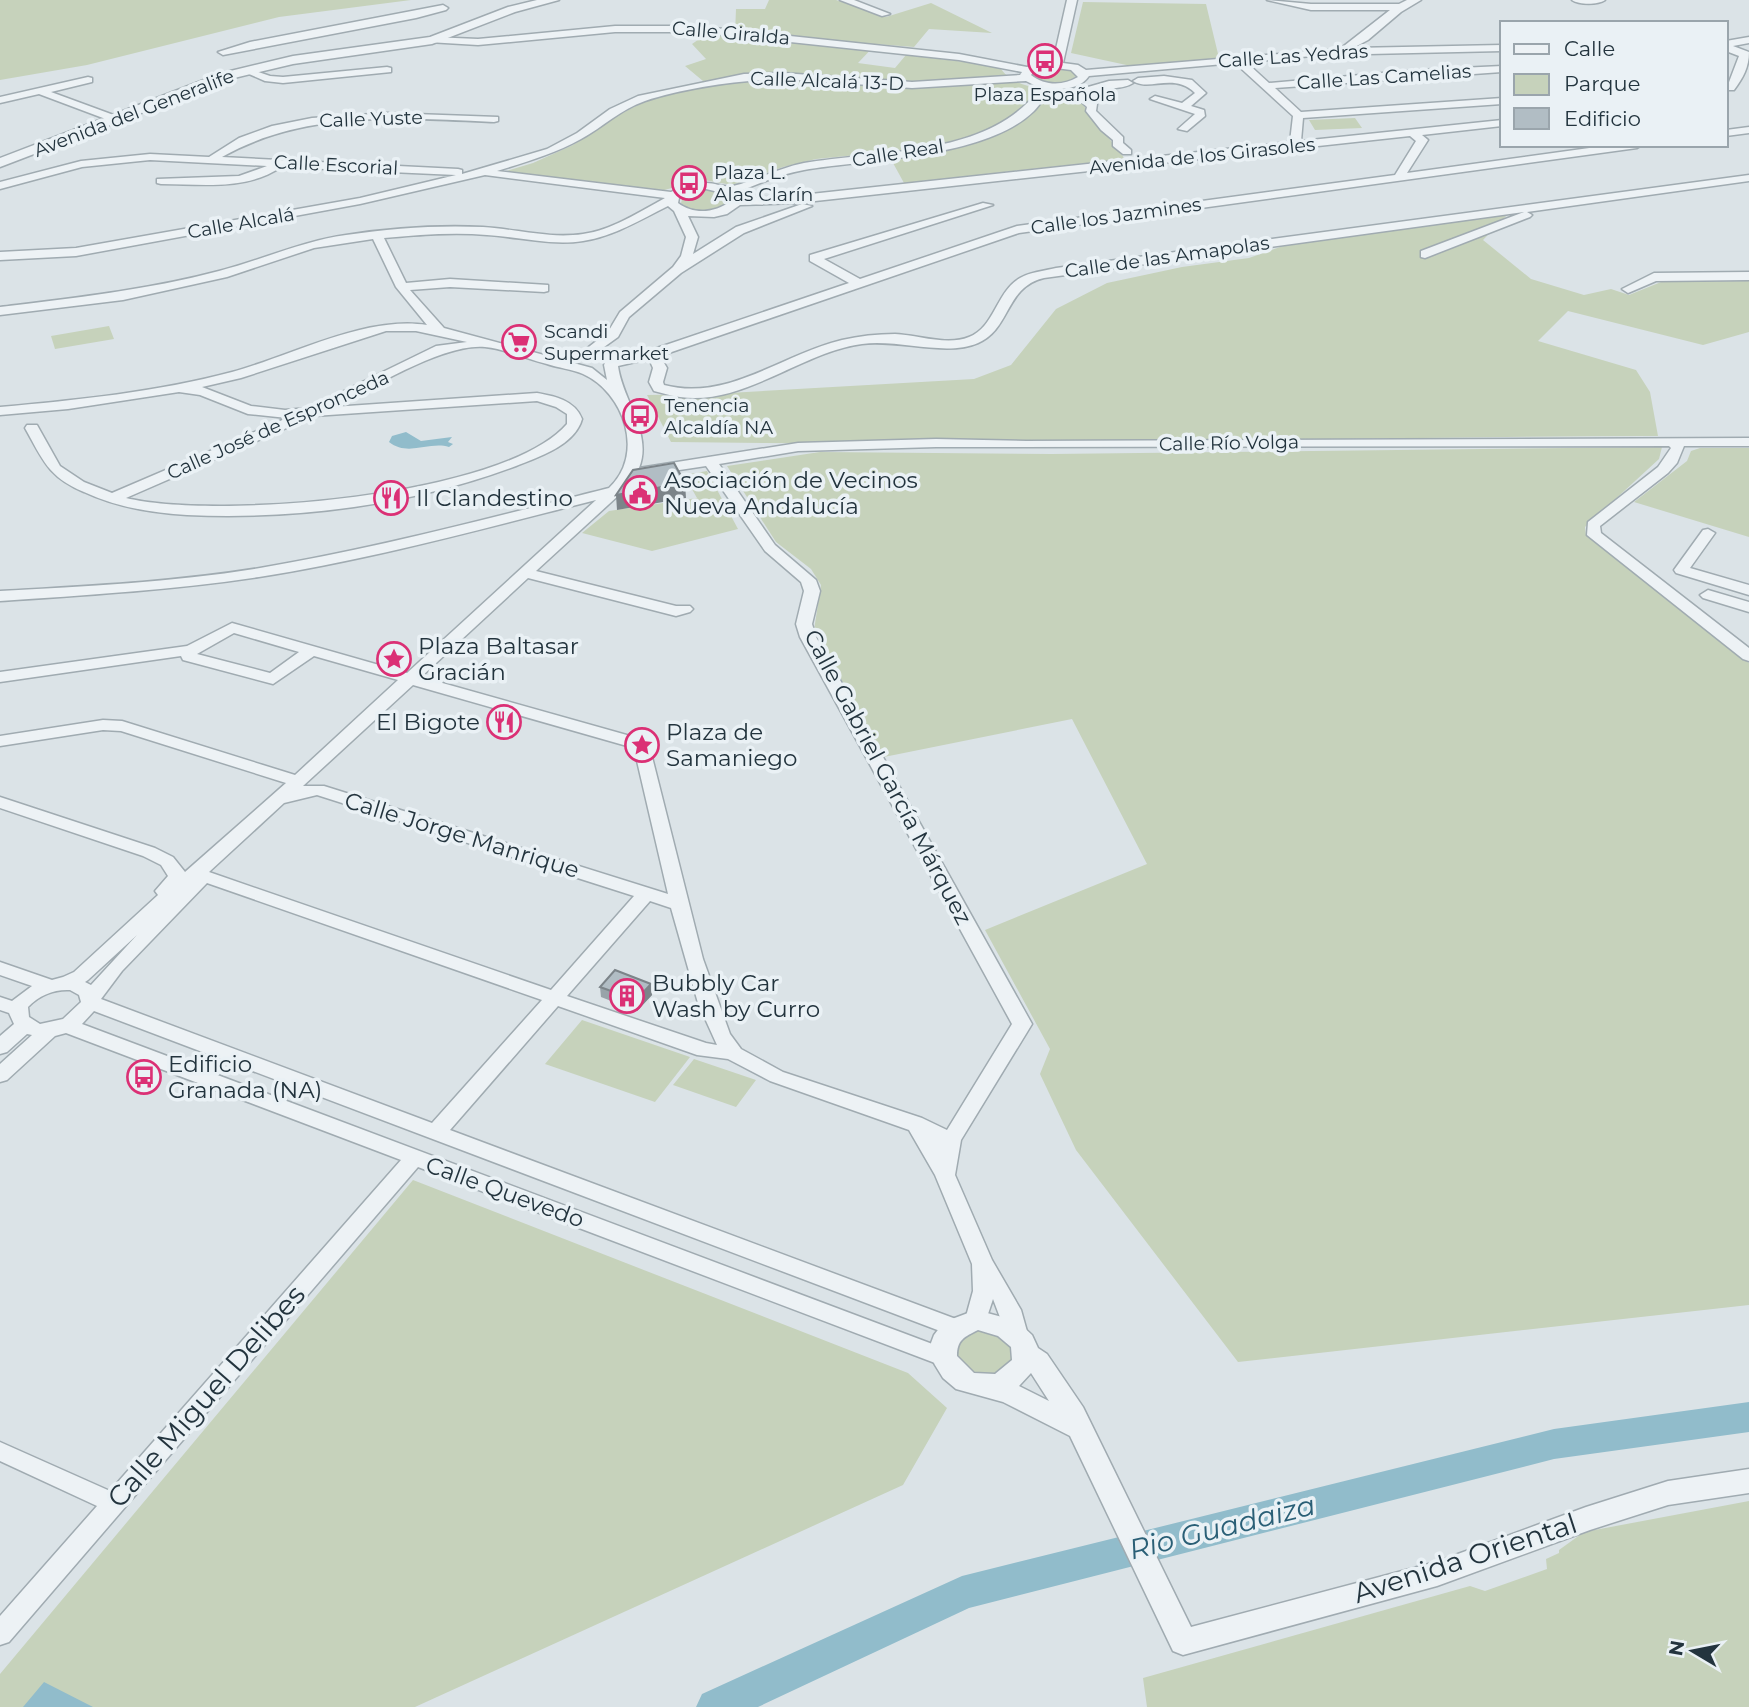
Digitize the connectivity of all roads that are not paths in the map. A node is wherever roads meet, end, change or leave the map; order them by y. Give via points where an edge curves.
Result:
1 (554, 0) edge
2 (845, 0) edge
3 (1072, 0) edge
4 (1272, 0) edge
5 (1416, 0) edge
6 (1577, 0) edge
7 (1600, 0) edge
8 (1400, 7) junction
9 (443, 8) dead end
10 (1364, 8) junction
11 (886, 14) dead end
12 (1389, 16) junction
13 (393, 21) junction
14 (436, 39) junction
15 (1749, 40) edge
16 (1357, 44) junction
17 (1728, 44) edge
18 (1728, 47) edge
19 (1500, 48) edge
20 (1380, 50) junction
21 (223, 52) dead end
22 (1329, 52) junction
23 (1747, 55) edge
24 (1238, 60) junction
25 (1058, 64) junction
26 (1500, 69) edge
27 (387, 70) dead end
28 (1122, 70) junction
29 (247, 71) junction
30 (1027, 74) junction
31 (1084, 74) junction
32 (88, 80) dead end
33 (1132, 81) junction
34 (1749, 83) edge
35 (1047, 86) junction
36 (1265, 86) junction
37 (1728, 88) edge
38 (42, 92) junction
39 (1155, 99) dead end
40 (0, 100) edge
41 (1500, 101) edge
42 (1185, 106) junction
43 (1298, 115) junction
44 (115, 119) junction
45 (494, 119) dead end
46 (1500, 123) edge
47 (1183, 129) dead end
48 (1749, 130) edge
49 (1728, 133) edge
50 (1414, 139) junction
51 (1295, 146) junction
52 (1622, 147) edge
53 (1127, 152) dead end
54 (213, 158) junction
55 (1411, 159) junction
56 (280, 162) junction
57 (0, 163) edge
58 (1442, 171) junction
59 (480, 173) junction
60 (1399, 177) junction
61 (1749, 178) edge
62 (160, 181) dead end
63 (0, 186) edge
64 (902, 188) junction
65 (734, 197) junction
66 (785, 200) junction
67 (827, 200) junction
68 (676, 204) junction
69 (1556, 204) junction
70 (987, 205) dead end
71 (703, 214) junction
72 (690, 228) junction
73 (377, 235) junction
74 (1424, 254) dead end
75 (0, 256) edge
76 (677, 270) junction
77 (1749, 276) edge
78 (858, 283) junction
79 (544, 288) dead end
80 (1628, 289) dead end
81 (404, 291) junction
82 (0, 311) edge
83 (385, 327) junction
84 (441, 331) junction
85 (613, 334) junction
86 (487, 343) junction
87 (441, 349) junction
88 (653, 354) junction
89 (610, 362) junction
90 (585, 363) junction
91 (236, 375) junction
92 (179, 388) junction
93 (617, 394) junction
94 (224, 400) junction
95 (68, 405) junction
96 (314, 411) junction
97 (0, 413) edge
98 (32, 428) junction
99 (1749, 442) edge
100 (1673, 443) junction
101 (710, 461) junction
102 (628, 474) junction
103 (615, 491) junction
104 (113, 498) junction
105 (1708, 533) dead end
106 (527, 573) junction
107 (1718, 581) junction
108 (1749, 590) edge
109 (1708, 595) junction
110 (0, 596) edge
111 (1749, 607) edge
112 (685, 609) dead end
113 (1696, 614) junction
114 (190, 650) junction
115 (312, 650) junction
116 (1749, 656) edge
117 (0, 677) edge
118 (412, 678) junction
119 (0, 741) edge
120 (298, 782) junction
121 (278, 801) junction
122 (0, 802) edge
123 (208, 868) junction
124 (647, 894) junction
125 (679, 904) junction
126 (124, 937) junction
127 (0, 968) edge
128 (57, 984) junction
129 (556, 996) junction
130 (90, 1001) junction
131 (0, 1003) edge
132 (22, 1017) junction
133 (58, 1028) junction
134 (0, 1047) edge
135 (732, 1053) junction
136 (0, 1075) edge
137 (915, 1123) junction
138 (436, 1132) junction
139 (951, 1140) junction
140 (414, 1158) junction
141 (945, 1175) junction
142 (982, 1262) junction
143 (966, 1324) junction
144 (1021, 1344) junction
145 (943, 1357) junction
146 (980, 1385) junction
147 (1078, 1428) junction
148 (0, 1451) edge
149 (1749, 1481) edge
150 (113, 1503) junction
151 (0, 1634) edge

1 - 14 street, Avenida del Generalife via 512,9
2 - 11 street
3 - 25 street
4 - 10 street via 1311,7
5 - 8 street
6 - 7 street
8 - 10 street
8 - 12 street
9 - 13 street
10 - 12 street
12 - 16 street
13 - 14 street via 421,26
13 - 21 street via 292,35
14 - 29 street, Avenida del Generalife
14 - 30 street, Calle Giralda via 478,42 615,29 696,29 959,57
15 - 17 street
16 - 20 street
16 - 22 street
18 - 23 street
19 - 20 street, Calle Las Yedras
20 - 22 street, Calle Las Yedras
22 - 24 street, Calle Las Yedras
23 - 37 street
24 - 28 street, Calle Las Yedras
24 - 36 street, Calle Las Camelias
25 - 30 street via 1040,65
25 - 31 street
26 - 36 street, Calle Las Camelias
27 - 29 street via 283,80
28 - 31 street, Calle Las Yedras
28 - 33 street
29 - 44 street, Avenida del Generalife
30 - 35 street
30 - 59 street, Calle Alcalá 13-D via 912,85 744,77 642,98 551,151
31 - 35 street via 1079,82
32 - 38 street
33 - 42 street via 1188,82 1201,93
33 - 53 street via 1101,84 1082,97
34 - 37 street
35 - 65 street, Calle Real via 1023,116 986,134 915,152 801,167 751,182
36 - 43 street, Calle Las Camelias
38 - 40 street
38 - 44 street
39 - 42 street
41 - 43 street, Calle Las Camelias
42 - 47 street via 1197,109 1200,116
43 - 51 street, Calle Las Camelias
44 - 57 street, Avenida del Generalife
45 - 54 street, Calle Yuste via 354,117 307,122 243,142
46 - 50 street, Avenida de los Girasoles via 1446,129
48 - 49 street
50 - 51 street, Avenida de los Girasoles via 1382,136
50 - 55 street
51 - 64 street, Avenida de los Girasoles
52 - 58 street, Calle los Jazmines
54 - 56 street, Calle Escorial
54 - 63 street, Calle Escorial via 112,160
55 - 58 street
55 - 60 street
56 - 59 street, Calle Escorial
56 - 62 street via 268,173 247,178
58 - 60 street, Calle los Jazmines
59 - 68 street, Calle Escorial
59 - 75 street, Calle Alcalá via 360,201 158,238 76,252
60 - 78 street, Calle los Jazmines via 1017,230
61 - 69 street, Calle de las Amapolas
64 - 66 street, Avenida de los Girasoles
64 - 67 street, Avenida de los Girasoles
65 - 66 street, Avenida de los Girasoles
65 - 68 street via 705,186 686,189
65 - 71 street, Calle Real via 722,212
66 - 67 street, Avenida de los Girasoles
67 - 76 street, Avenida de los Girasoles via 740,230
68 - 71 street
68 - 72 street
68 - 73 street via 582,238 441,230
69 - 74 street
69 - 88 street, Calle de las Amapolas via 1056,272 1025,280 1015,288 990,327 974,340 948,343 895,338 837,345 705,392 670,393 659,388 660,368
70 - 78 street via 814,258
71 - 72 street
72 - 76 street via 690,246
73 - 81 street
73 - 82 street via 311,246 223,274 123,296
76 - 85 street, Avenida de los Girasoles via 624,315
77 - 80 street via 1654,277
78 - 88 street, Calle los Jazmines
79 - 81 street via 458,283
81 - 83 street via 400,311
81 - 84 street via 418,313
83 - 84 street
83 - 91 street
84 - 86 street
84 - 87 street via 445,340
85 - 89 street
85 - 90 street
86 - 87 street, Calle José de Espronceda
86 - 90 street via 528,355
87 - 96 street, Calle José de Espronceda
88 - 89 street, Calle los Jazmines
89 - 90 street, Calle los Jazmines
89 - 93 street
90 - 93 street
91 - 92 street
91 - 94 street via 227,385
92 - 94 street
92 - 95 street
93 - 102 street via 637,448
94 - 96 street via 266,413
95 - 97 street
95 - 98 street
96 - 104 street, Calle José de Espronceda
96 - 104 street via 537,397 562,404 575,419 565,435 536,454 480,475 396,496 303,508 211,511 163,509
97 - 98 street
98 - 104 street via 50,464 60,473
99 - 100 street, Calle Río Volga
100 - 101 street, Calle Río Volga via 936,443 783,448
100 - 113 street via 1678,447 1670,463 1593,525 1594,535
101 - 102 street
101 - 139 street, Calle Gabriel García Márquez via 770,548 808,580 812,591 804,624 808,637 1022,1024
102 - 103 street
103 - 106 street
103 - 110 street via 261,572 149,587
105 - 107 street via 1681,570
106 - 112 street via 676,611
106 - 118 street
107 - 108 street
107 - 109 street
109 - 111 street
109 - 113 street
113 - 116 street
114 - 115 street via 232,628
114 - 115 street via 189,657 273,679
114 - 117 street
115 - 118 street
118 - 120 street
118 - 125 street via 642,745
119 - 120 street via 122,726
120 - 121 street
121 - 123 street
121 - 124 street, Calle Jorge Manrique via 318,790
122 - 126 street via 149,852 177,870 177,877 144,908
123 - 126 street via 176,888
123 - 129 street
123 - 130 street via 115,967
124 - 125 street, Calle Jorge Manrique
124 - 129 street
125 - 135 street via 713,1018
126 - 128 street via 81,976
127 - 128 street
128 - 130 street, Calle Quevedo via 82,988
128 - 132 street via 28,995
129 - 135 street via 704,1050
129 - 138 street
130 - 133 street via 79,1019
130 - 138 street, Calle Quevedo
131 - 132 street
132 - 133 street, Calle Quevedo
132 - 134 street
133 - 136 street
133 - 140 street, Calle Quevedo
135 - 137 street via 763,1072
137 - 139 street
137 - 141 street
138 - 143 street, Calle Quevedo
139 - 141 street
140 - 145 street, Calle Quevedo
140 - 150 street, Calle Miguel Delibes
141 - 142 street
142 - 143 street via 984,1292
142 - 144 street via 1010,1310
143 - 144 street via 999,1323
143 - 145 street via 945,1340
144 - 146 street via 1019,1370 1012,1377
144 - 147 street via 1038,1361
145 - 146 street via 955,1376
146 - 147 street via 1011,1394
147 - 149 street, Avenida Oriental via 1183,1642 1437,1574 1668,1493
148 - 150 street
150 - 151 street, Calle Miguel Delibes

